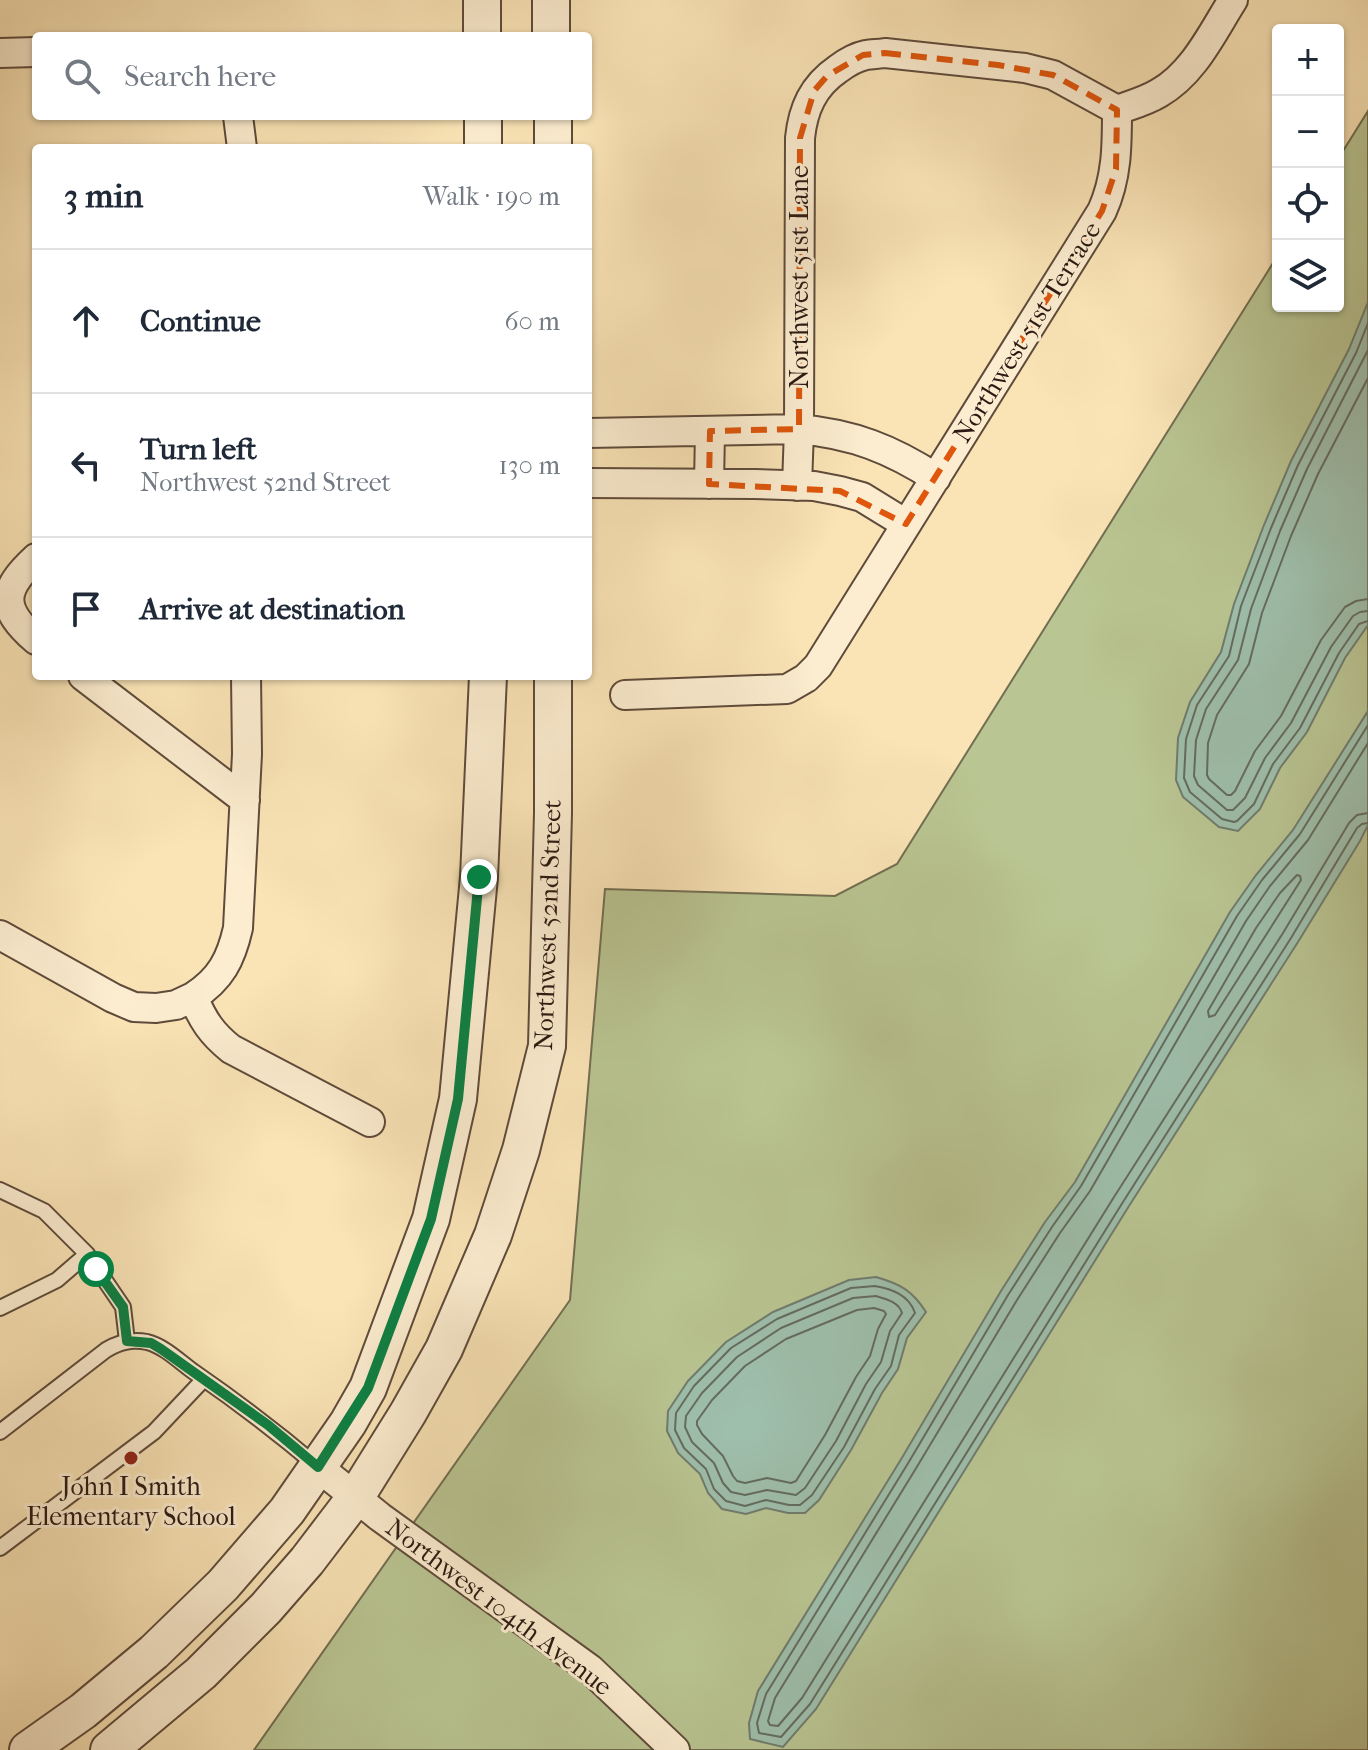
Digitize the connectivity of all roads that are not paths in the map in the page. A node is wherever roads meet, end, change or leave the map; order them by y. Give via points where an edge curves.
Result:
1 (482, 0) edge
2 (551, 0) edge
3 (1233, 0) edge
4 (482, 32) edge
5 (551, 32) edge
6 (32, 52) edge
7 (0, 53) edge
8 (1117, 110) junction
9 (238, 120) edge
10 (483, 120) edge
11 (553, 120) edge
12 (242, 144) edge
13 (483, 144) edge
14 (553, 144) edge
15 (799, 429) junction
16 (710, 431) junction
17 (592, 433) edge
18 (936, 478) junction
19 (592, 483) edge
20 (709, 484) junction
21 (797, 486) junction
22 (906, 524) junction
23 (32, 561) edge
24 (32, 636) edge
25 (88, 680) edge
26 (246, 680) edge
27 (488, 680) edge
28 (553, 680) edge
29 (625, 695) dead end
30 (245, 800) junction
31 (0, 935) edge
32 (193, 997) junction
33 (370, 1122) dead end
34 (2, 1192) edge
35 (87, 1254) junction
36 (0, 1308) edge
37 (127, 1341) junction
38 (204, 1379) junction
39 (0, 1432) edge
40 (318, 1467) junction
41 (355, 1498) junction
42 (0, 1548) edge
43 (28, 1750) edge
44 (109, 1750) edge
45 (675, 1750) edge

1 - 4 street
2 - 5 street
3 - 8 street via 1182,76 1159,93
6 - 7 street
8 - 15 street, Northwest 51st Lane via 1053,75 1025,68 885,53 863,55 827,76 814,91 800,138
8 - 18 street, Northwest 51st Terrace via 1116,169 1102,211
9 - 12 street
10 - 13 street
11 - 14 street
15 - 16 street
15 - 18 street via 877,446
15 - 21 street, Northwest 51st Lane
16 - 17 street
16 - 20 street
18 - 22 street, Northwest 51st Terrace
19 - 20 street
20 - 21 street
21 - 22 street via 862,497
22 - 29 street, Northwest 51st Terrace via 806,678 787,689
23 - 24 street via 9,588 7,602 14,620
25 - 30 street
26 - 30 street
27 - 40 street via 479,877 458,1099 431,1219 368,1388
28 - 41 street, Northwest 52nd Street via 544,1061 493,1235 444,1349
30 - 32 street via 233,951 223,970
31 - 32 street via 134,1007 176,1005
32 - 33 street via 205,1023 231,1049
34 - 35 lane via 44,1211
35 - 36 lane via 57,1280
35 - 37 lane via 123,1307
37 - 38 lane via 151,1343
37 - 39 lane via 98,1355
38 - 40 lane
38 - 42 lane via 154,1432
40 - 41 street, Northwest 104th Avenue
40 - 43 street via 255,1550 191,1617 102,1696
41 - 44 street, Northwest 52nd Street via 266,1608 201,1673
41 - 45 street, Northwest 104th Avenue via 590,1669

